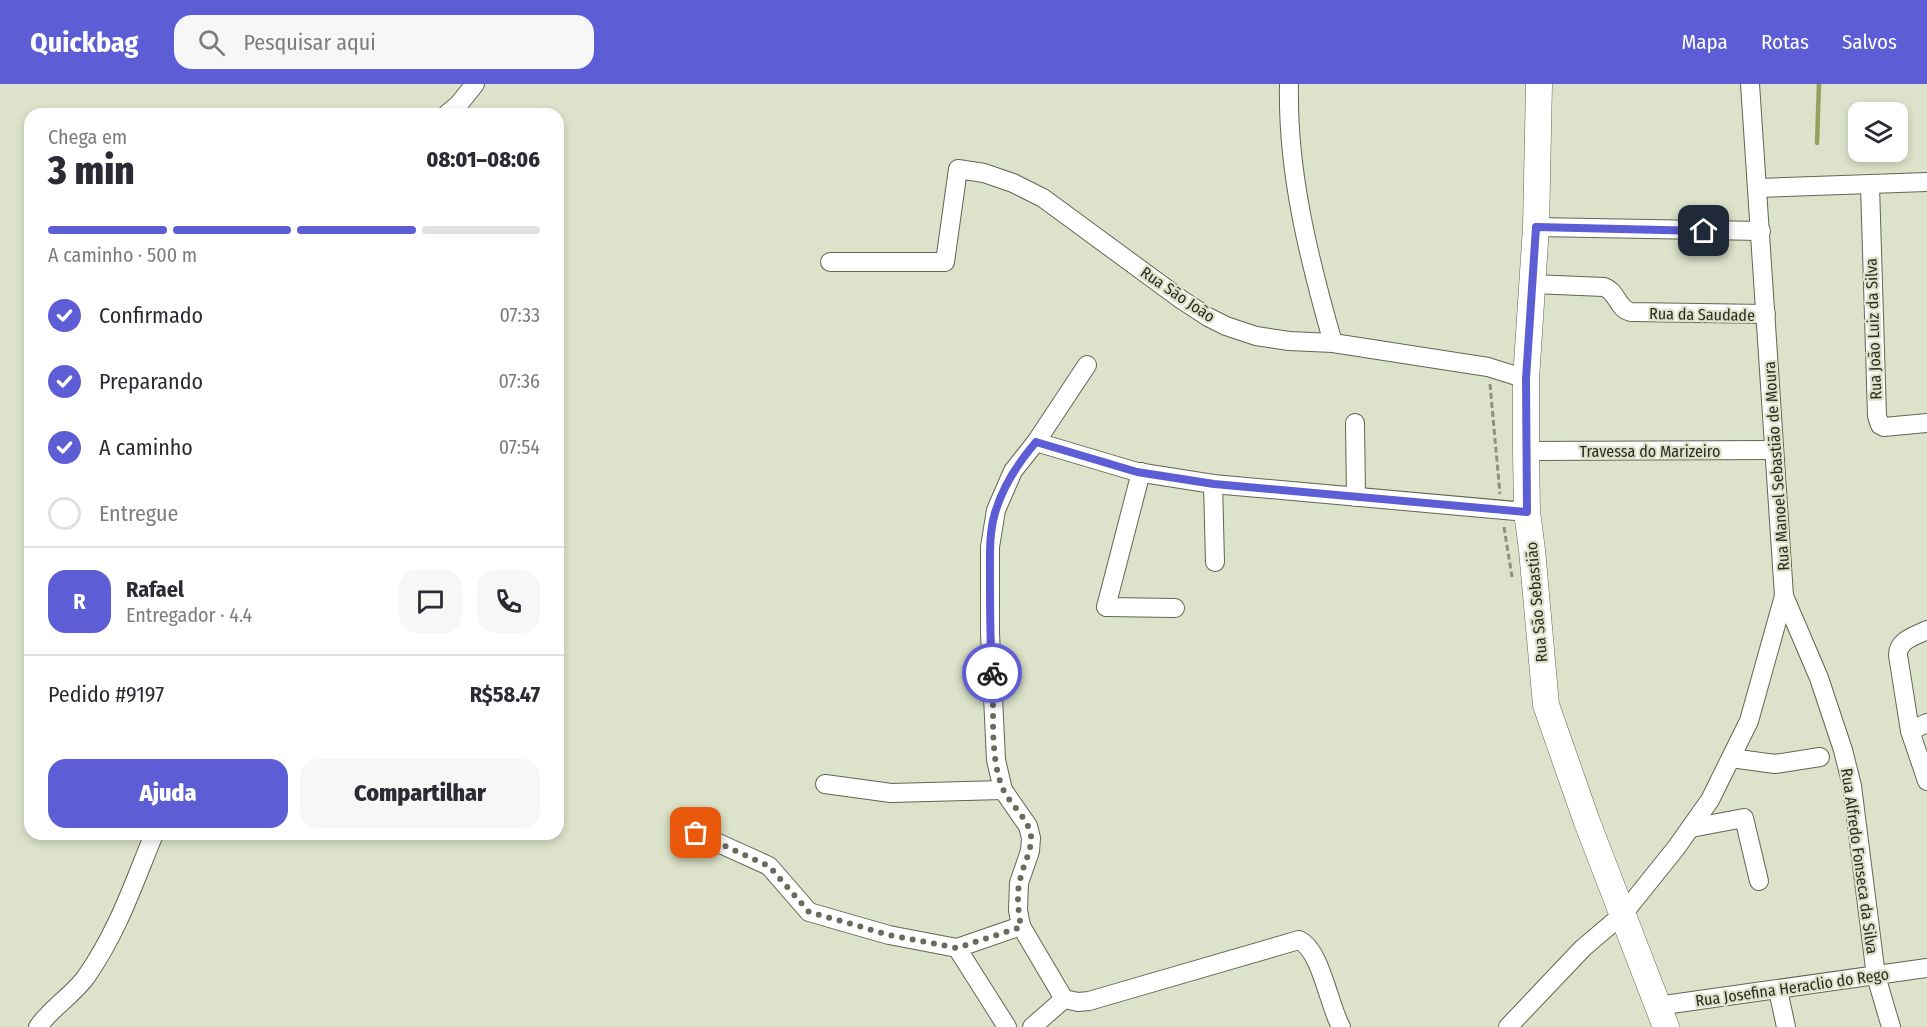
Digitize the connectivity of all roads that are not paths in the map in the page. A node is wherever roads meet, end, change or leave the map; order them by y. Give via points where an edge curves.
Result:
1 (475, 84) edge
2 (1289, 84) edge
3 (1539, 84) edge
4 (1750, 84) edge
5 (454, 108) edge
6 (1927, 182) edge
7 (1870, 185) junction
8 (1758, 188) junction
9 (1536, 227) junction
10 (1761, 231) junction
11 (830, 262) dead end
12 (1533, 284) junction
13 (1766, 314) junction
14 (1333, 343) junction
15 (1087, 365) dead end
16 (1526, 379) junction
17 (1355, 423) dead end
18 (1927, 423) edge
19 (1036, 442) junction
20 (1774, 450) junction
21 (1526, 451) junction
22 (1141, 472) junction
23 (1214, 484) junction
24 (1356, 497) junction
25 (1527, 512) junction
26 (1215, 562) dead end
27 (1784, 596) junction
28 (1175, 608) dead end
29 (1927, 630) edge
30 (1927, 723) edge
31 (1910, 730) junction
32 (1820, 757) dead end
33 (1731, 758) junction
34 (1927, 781) edge
35 (825, 784) dead end
36 (1003, 790) junction
37 (1691, 828) junction
38 (696, 833) dead end
39 (152, 840) edge
40 (1759, 881) dead end
41 (1623, 914) junction
42 (1021, 927) junction
43 (957, 948) junction
44 (1927, 968) edge
45 (1876, 976) junction
46 (1778, 990) junction
47 (1064, 999) junction
48 (1662, 1017) edge
49 (1334, 1026) edge
50 (38, 1027) edge
51 (1007, 1027) edge
52 (1032, 1027) edge
53 (1508, 1027) edge
54 (1786, 1027) edge
55 (1891, 1027) edge

1 - 5 street
2 - 14 street via 1297,198
3 - 9 street, Rua São Sebastião
4 - 8 street, Rua Manoel Sebastião de Moura
6 - 7 street
7 - 8 street
7 - 18 street, Rua João Luiz da Silva via 1877,416 1884,427
8 - 10 street, Rua Manoel Sebastião de Moura
9 - 10 street
9 - 12 street, Rua São Sebastião
10 - 13 street, Rua Manoel Sebastião de Moura
11 - 14 street, Rua São João via 945,262 958,169 994,176 1043,198 1208,317 1256,336
12 - 13 street, Rua da Saudade via 1604,287 1612,291 1623,310 1639,313
12 - 16 street, Rua São Sebastião
13 - 20 street, Rua Manoel Sebastião de Moura
14 - 16 street, Rua São João via 1488,367
15 - 19 street
16 - 21 street, Rua São Sebastião
17 - 24 street
19 - 22 street
19 - 36 street via 1005,487 992,524 993,731
20 - 21 street, Travessa do Marizeiro
20 - 27 street, Rua Manoel Sebastião de Moura
21 - 25 street, Rua São Sebastião
22 - 23 street
22 - 28 street via 1106,607
23 - 24 street
23 - 26 street
24 - 25 street
25 - 41 street, Rua São Sebastião via 1546,705
27 - 33 street, Rua Manoel Sebastião de Moura via 1749,721
27 - 45 street, Rua Alfredo Fonseca da Silva via 1823,689 1852,786
29 - 31 street via 1898,650
30 - 31 street
31 - 34 street
32 - 33 street via 1775,764
33 - 37 street, Rua Manoel Sebastião de Moura
35 - 36 street via 891,793
36 - 42 street via 1025,821 1031,838 1018,891
37 - 40 street via 1744,818
37 - 41 street, Rua Manoel Sebastião de Moura
38 - 43 street via 769,866 809,912 889,935
39 - 50 street via 123,912 97,961
41 - 48 street, Rua São Sebastião
41 - 53 street, Rua Manoel Sebastião de Moura via 1583,948
42 - 43 street
42 - 47 street
43 - 51 street
44 - 45 street, Rua Josefina Heraclio do Rego
45 - 46 street, Rua Josefina Heraclio do Rego
45 - 55 street, Rua Alfredo Fonseca da Silva
46 - 48 street, Rua Josefina Heraclio do Rego
46 - 54 street
47 - 49 street via 1089,1001 1299,940 1308,945 1315,959
47 - 52 street

